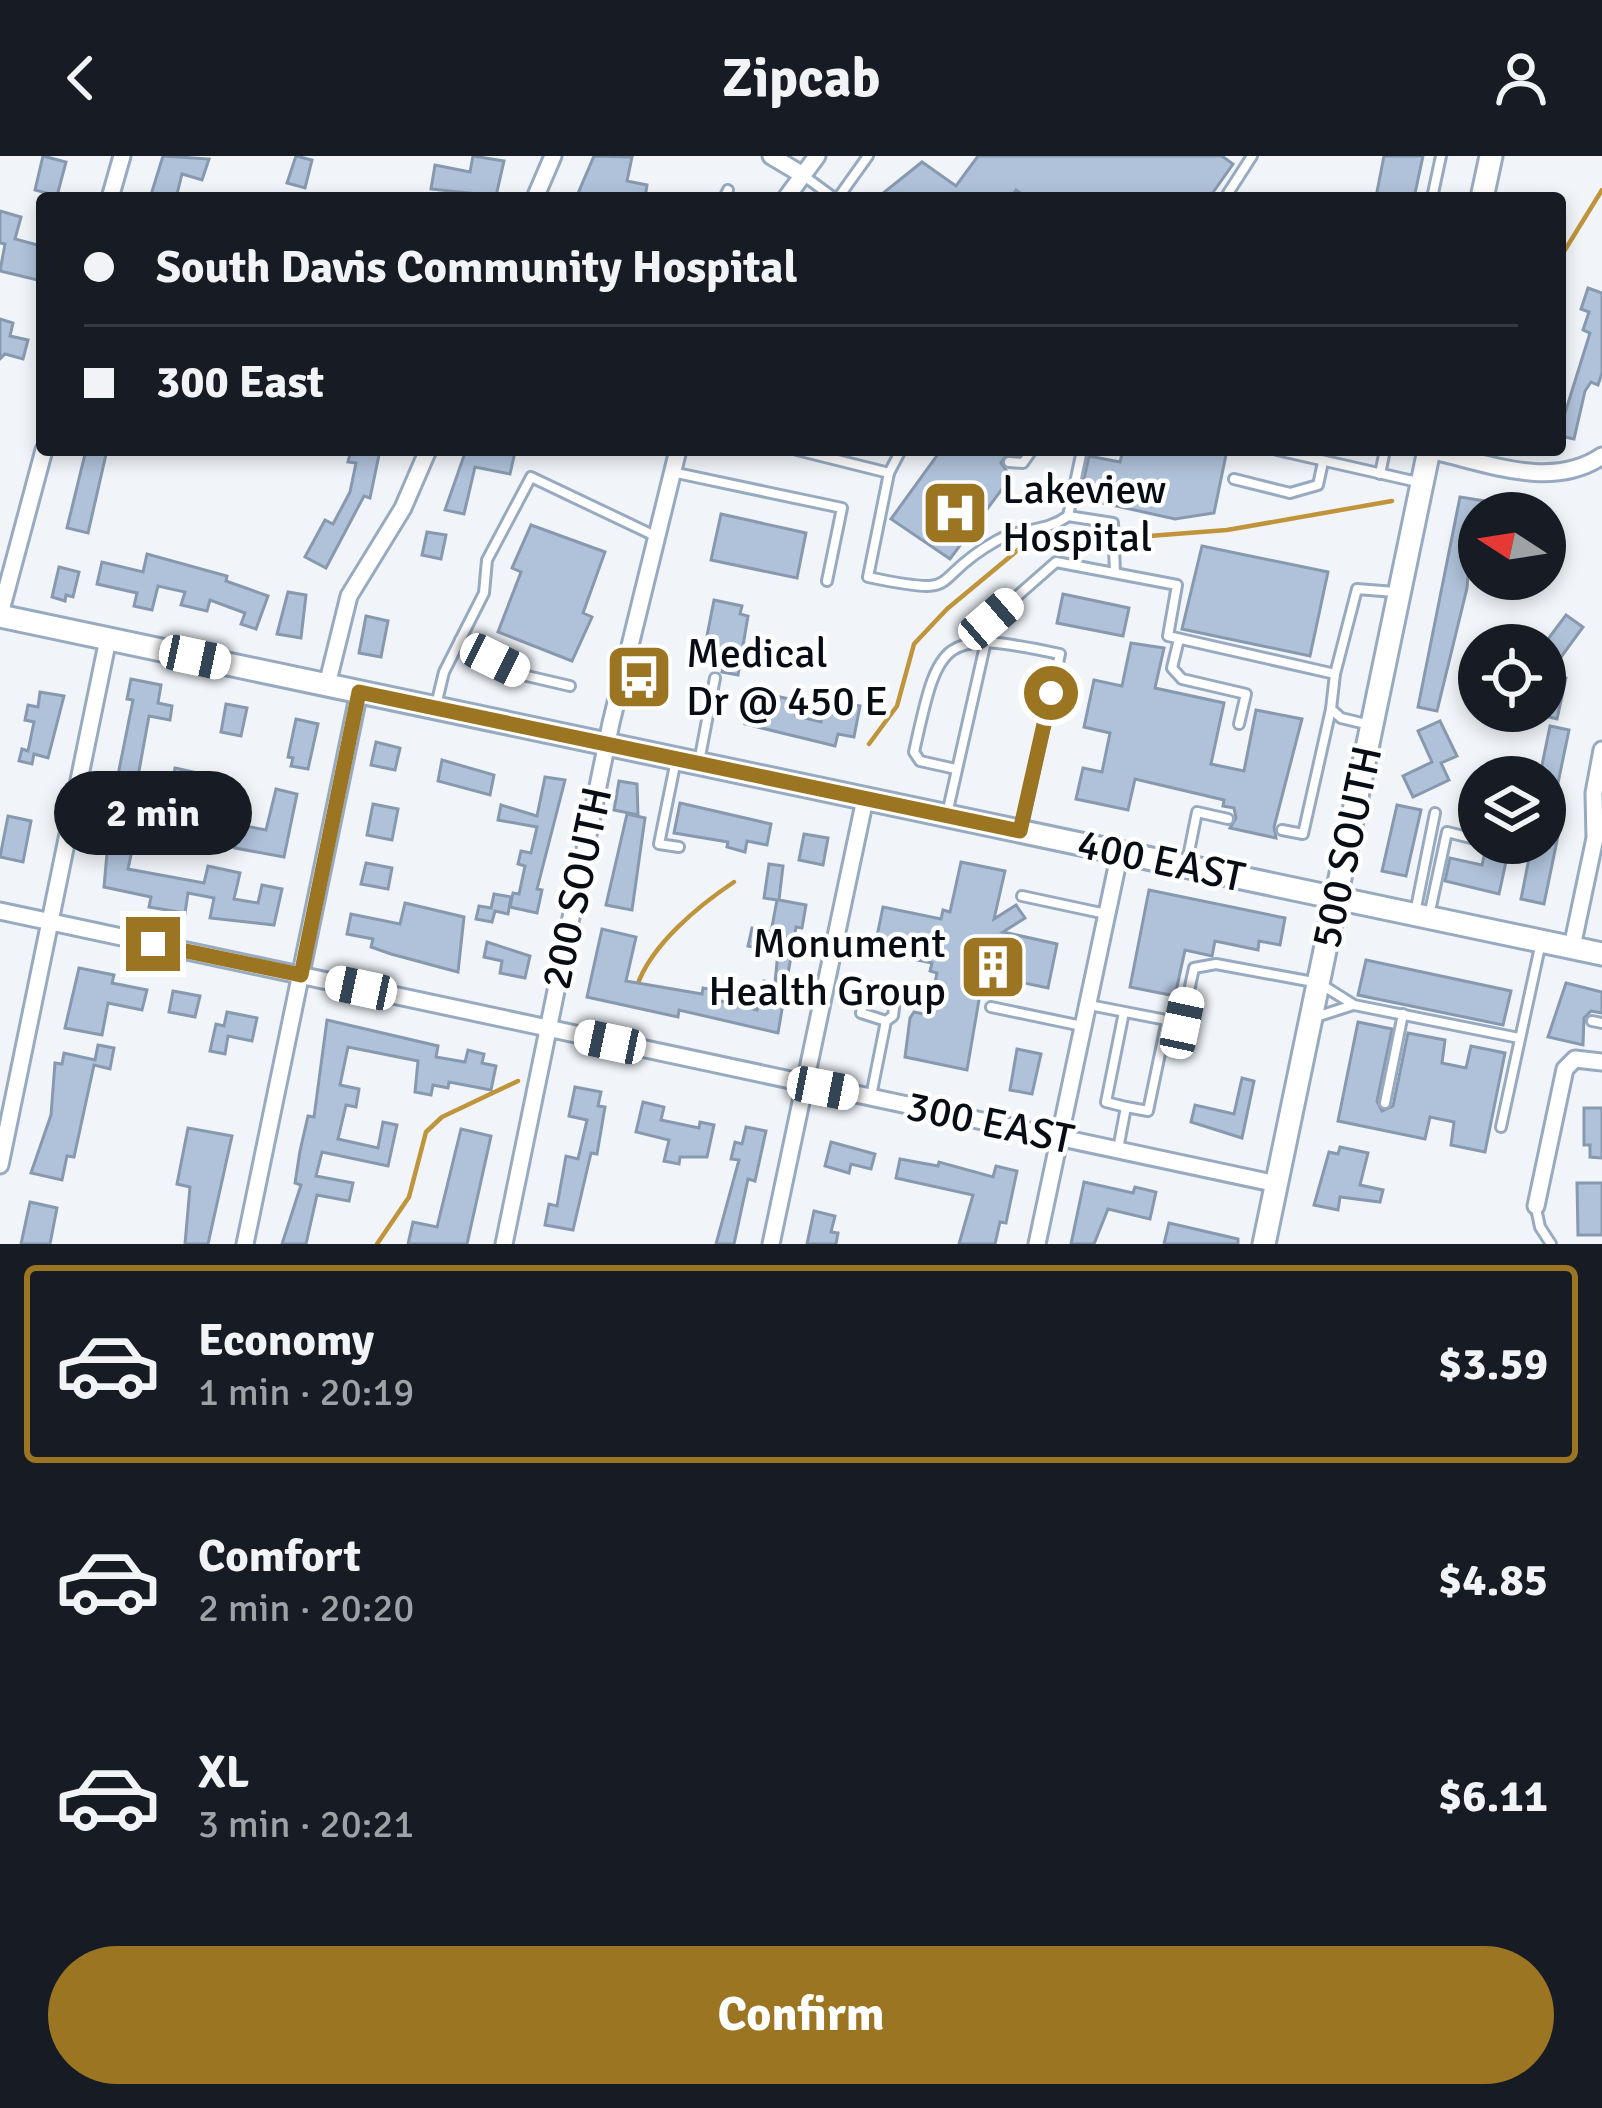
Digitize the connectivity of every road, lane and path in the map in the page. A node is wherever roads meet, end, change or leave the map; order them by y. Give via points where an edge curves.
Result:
1 (122, 156) edge
2 (553, 156) edge
3 (772, 156) edge
4 (817, 156) edge
5 (868, 156) edge
6 (1441, 156) edge
7 (1491, 156) edge
8 (1248, 157) edge
9 (803, 175) junction
10 (112, 192) edge
11 (538, 192) edge
12 (790, 192) edge
13 (827, 192) edge
14 (841, 192) edge
15 (1228, 192) edge
16 (1433, 192) edge
17 (1483, 192) edge
18 (42, 456) edge
19 (425, 456) edge
20 (676, 456) edge
21 (821, 456) edge
22 (898, 456) edge
23 (1028, 456) edge
24 (1081, 456) edge
25 (1300, 456) edge
26 (1384, 456) edge
27 (1429, 456) edge
28 (1459, 456) edge
29 (1602, 456) edge
30 (1009, 461) dead end
31 (1323, 462) junction
32 (672, 472) junction
33 (889, 472) junction
34 (1380, 474) junction
35 (1234, 479) dead end
36 (1423, 483) junction
37 (1068, 516) junction
38 (656, 537) junction
39 (1114, 573) junction
40 (827, 581) dead end
41 (1400, 593) junction
42 (0, 615) edge
43 (987, 638) junction
44 (108, 639) junction
45 (1179, 639) junction
46 (460, 640) junction
47 (1335, 674) junction
48 (715, 678) dead end
49 (327, 685) junction
50 (570, 686) dead end
51 (359, 692) junction
52 (435, 708) junction
53 (1330, 709) junction
54 (1239, 724) dead end
55 (1372, 725) junction
56 (607, 744) junction
57 (1602, 750) edge
58 (688, 761) junction
59 (957, 770) junction
60 (865, 799) junction
61 (1435, 813) dead end
62 (946, 816) junction
63 (1228, 819) dead end
64 (1282, 830) dead end
65 (1020, 831) junction
66 (1458, 835) edge
67 (679, 848) dead end
68 (1120, 852) junction
69 (1186, 866) junction
70 (1022, 896) dead end
71 (1336, 898) junction
72 (0, 911) edge
73 (1107, 914) junction
74 (1421, 916) junction
75 (50, 922) junction
76 (1541, 941) junction
77 (1572, 947) junction
78 (1602, 954) edge
79 (301, 975) junction
80 (1319, 982) junction
81 (1088, 1005) junction
82 (1354, 1005) junction
83 (991, 1007) dead end
84 (1124, 1012) junction
85 (1403, 1014) junction
86 (1312, 1018) junction
87 (1167, 1020) junction
88 (886, 1021) junction
89 (1083, 1027) junction
90 (549, 1028) junction
91 (1520, 1038) junction
92 (1602, 1062) edge
93 (805, 1083) junction
94 (870, 1097) junction
95 (1384, 1103) dead end
96 (1126, 1106) junction
97 (1501, 1127) dead end
98 (1060, 1138) junction
99 (1117, 1150) junction
100 (0, 1165) edge
101 (1277, 1184) junction
102 (1536, 1206) joint
103 (245, 1244) edge
104 (504, 1244) edge
105 (771, 1244) edge
106 (1037, 1244) edge
107 (1264, 1244) edge
108 (1551, 1244) edge

1 - 10 street
2 - 11 street
3 - 9 street
4 - 9 street
5 - 14 lane
6 - 16 lane
7 - 17 main road
8 - 15 lane
9 - 12 street
9 - 13 lane
18 - 42 street
19 - 49 street via 349,596
20 - 32 street, 200 SOUTH
21 - 33 lane
22 - 33 lane
23 - 30 lane
24 - 37 lane
25 - 31 lane
26 - 34 lane
27 - 36 main road, 500 SOUTH
28 - 29 street via 1546,474
31 - 34 lane
31 - 35 lane via 1318,485 1303,492
32 - 38 street, 200 SOUTH
32 - 40 lane via 842,508
33 - 37 lane via 868,577 944,586 999,539 1048,530
34 - 36 lane
36 - 41 main road, 500 SOUTH
37 - 39 lane via 1113,524
38 - 46 lane via 531,477 487,560 484,593
38 - 56 street, 200 SOUTH
39 - 43 lane via 1056,562 991,619
39 - 45 lane via 1177,586 1168,636
41 - 47 lane via 1357,590
41 - 55 main road, 500 SOUTH
42 - 44 main road, 400 EAST
43 - 59 lane
43 - 59 lane via 944,654 926,698 914,752
43 - 65 lane via 1060,654
44 - 49 main road, 400 EAST
44 - 75 street
45 - 47 lane
45 - 54 lane via 1172,668 1182,679 1246,694
46 - 50 lane via 527,676
46 - 52 lane
47 - 53 lane
48 - 58 lane
49 - 51 main road, 400 EAST
51 - 52 main road, 400 EAST
51 - 79 street
52 - 56 main road, 400 EAST
53 - 55 lane
53 - 64 lane via 1303,834
55 - 71 main road, 500 SOUTH
56 - 58 main road, 400 EAST
56 - 90 street, 200 SOUTH
57 - 77 street via 1596,830
58 - 60 main road, 400 EAST
58 - 67 lane via 659,844
59 - 62 lane
60 - 62 main road, 400 EAST
60 - 93 street
61 - 74 lane
62 - 65 main road, 400 EAST
63 - 69 lane via 1197,812
65 - 68 main road, 400 EAST
66 - 74 lane via 1447,832
68 - 69 main road, 400 EAST
68 - 73 street
69 - 71 main road, 400 EAST
70 - 73 lane
71 - 74 main road, 400 EAST
71 - 80 main road, 500 SOUTH
72 - 75 street, 300 EAST
73 - 81 street
74 - 76 main road, 400 EAST
75 - 79 street, 300 EAST
75 - 100 street
76 - 77 main road, 400 EAST
76 - 91 lane
77 - 78 main road, 400 EAST
79 - 90 street, 300 EAST
79 - 103 street
80 - 82 lane
80 - 86 main road, 500 SOUTH
80 - 87 lane via 1216,964 1194,968 1182,1023
81 - 84 lane
81 - 89 street
82 - 85 lane
82 - 86 lane
83 - 89 lane
84 - 87 lane
84 - 96 lane via 1106,1102
85 - 91 lane
85 - 95 lane
86 - 101 main road, 500 SOUTH
87 - 96 lane via 1148,1111
88 - 88 lane via 861,1013 867,987 896,992
88 - 94 lane
89 - 98 street
90 - 93 street, 300 EAST
90 - 104 street, 200 SOUTH
91 - 97 lane
92 - 102 street via 1575,1059 1565,1070
93 - 94 street, 300 EAST
93 - 105 street
94 - 98 street, 300 EAST
96 - 99 lane
98 - 99 street, 300 EAST
98 - 106 street
99 - 101 street, 300 EAST
101 - 107 main road, 500 SOUTH
102 - 108 lane

